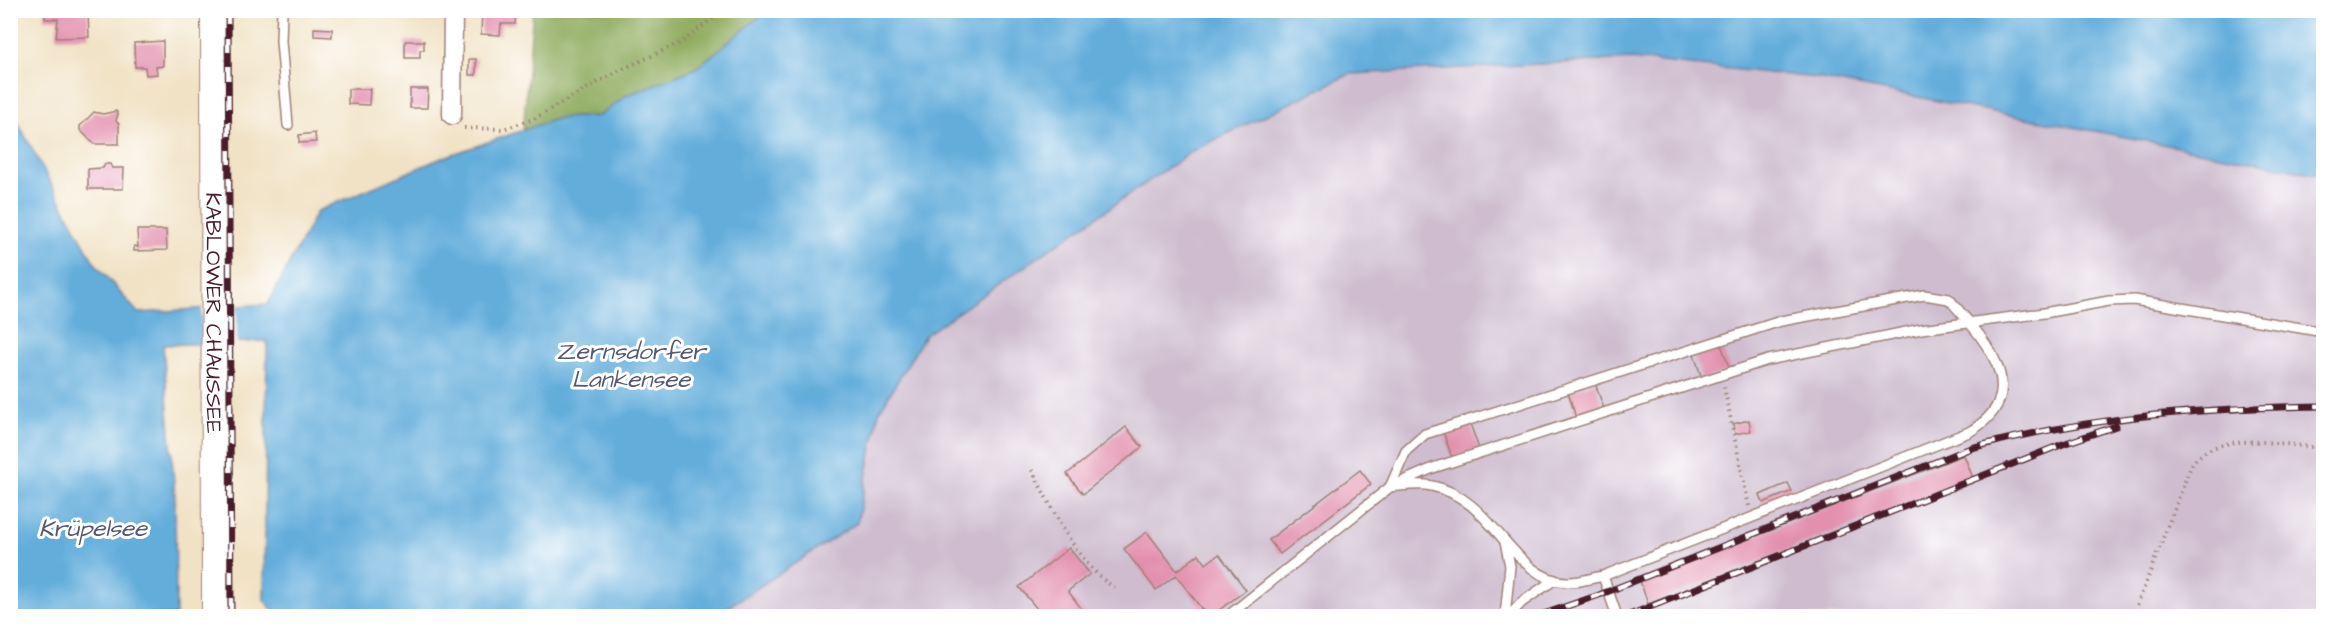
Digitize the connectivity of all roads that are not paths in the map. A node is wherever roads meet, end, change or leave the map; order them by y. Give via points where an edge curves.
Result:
1 (214, 10) edge
2 (282, 10) edge
3 (453, 10) edge
4 (452, 115) road end
5 (288, 125) dead end
6 (1969, 322) junction
7 (2324, 332) edge
8 (1390, 487) junction
9 (1504, 540) junction
10 (1603, 576) junction
11 (1554, 580) junction
12 (215, 616) edge
13 (1228, 616) edge
14 (1507, 616) edge
15 (1617, 616) edge

1 - 12 street, KABLOWER CHAUSSEE
2 - 5 lane
3 - 4 street
6 - 7 lane via 2134,300
6 - 8 lane via 1768,360 1432,468
6 - 8 lane via 1949,299 1924,295 1781,321 1425,434 1406,451
6 - 10 lane via 2001,372 2002,393 1985,423
8 - 9 lane via 1432,486 1454,494 1475,507
8 - 13 lane
9 - 11 lane via 1534,571
9 - 14 lane via 1510,566
10 - 11 lane via 1567,582
10 - 15 lane
11 - 14 lane

